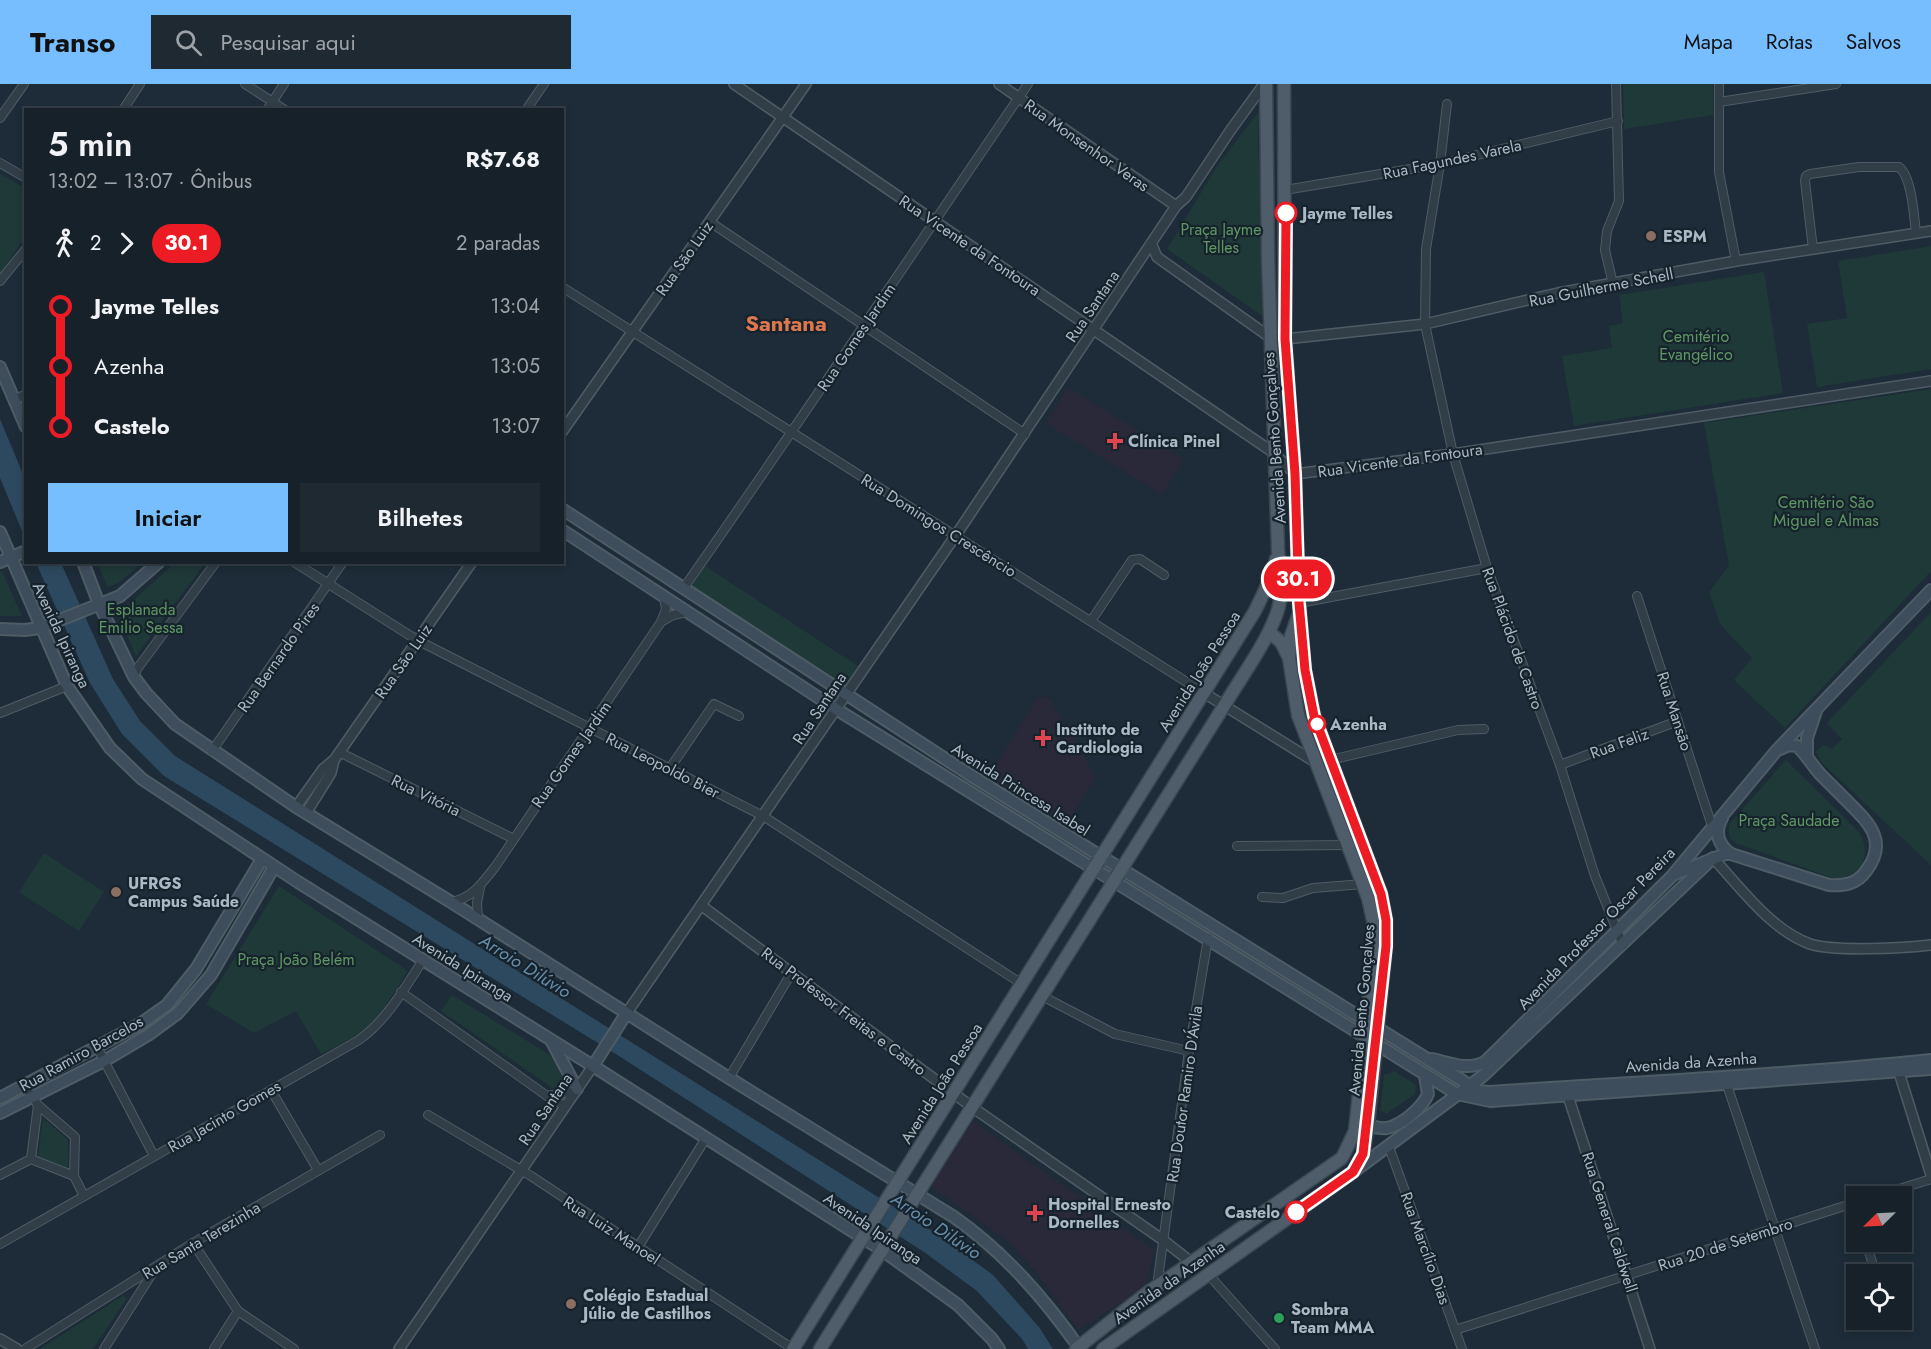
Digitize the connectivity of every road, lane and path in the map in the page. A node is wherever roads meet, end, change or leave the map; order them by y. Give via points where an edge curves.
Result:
1 (24, 84) edge
2 (140, 84) edge
3 (245, 84) edge
4 (284, 84) edge
5 (544, 84) edge
6 (735, 84) edge
7 (806, 84) edge
8 (999, 84) edge
9 (1028, 84) edge
10 (1265, 84) edge
11 (1284, 84) edge
12 (1616, 84) edge
13 (1719, 84) edge
14 (1836, 84) edge
15 (1019, 98) junction
16 (272, 101) junction
17 (1719, 102) junction
18 (1447, 104) dead end
19 (124, 108) edge
20 (268, 108) edge
21 (282, 108) edge
22 (527, 108) edge
23 (783, 117) junction
24 (0, 118) edge
25 (1618, 121) junction
26 (0, 163) edge
27 (1440, 164) junction
28 (24, 177) edge
29 (1285, 190) junction
30 (1176, 207) junction
31 (934, 221) junction
32 (710, 222) junction
33 (1931, 231) edge
34 (1916, 233) junction
35 (1152, 245) junction
36 (1813, 249) junction
37 (24, 251) edge
38 (1144, 256) junction
39 (1157, 256) junction
40 (1736, 261) junction
41 (0, 281) edge
42 (1613, 284) junction
43 (564, 288) edge
44 (1425, 324) junction
45 (863, 325) junction
46 (1094, 330) junction
47 (633, 332) junction
48 (1271, 338) junction
49 (1285, 339) junction
50 (0, 367) edge
51 (1931, 381) edge
52 (24, 395) edge
53 (14, 400) junction
54 (24, 422) edge
55 (564, 429) edge
56 (793, 432) junction
57 (1025, 434) junction
58 (1274, 453) junction
59 (1453, 454) junction
60 (1295, 474) junction
61 (564, 510) edge
62 (564, 531) edge
63 (0, 532) edge
64 (955, 536) junction
65 (1278, 549) junction
66 (24, 552) edge
67 (11, 558) junction
68 (0, 562) edge
69 (83, 564) edge
70 (157, 564) edge
71 (215, 564) edge
72 (297, 564) edge
73 (342, 564) edge
74 (471, 564) edge
75 (1487, 568) junction
76 (1164, 575) dead end
77 (328, 584) junction
78 (683, 589) junction
79 (1931, 590) edge
80 (1637, 596) dead end
81 (664, 597) junction
82 (99, 604) junction
83 (1299, 607) junction
84 (687, 612) junction
85 (1091, 621) junction
86 (662, 622) junction
87 (40, 628) junction
88 (0, 629) edge
89 (1269, 632) junction
90 (417, 640) junction
91 (1289, 658) junction
92 (134, 677) junction
93 (67, 686) junction
94 (1204, 693) junction
95 (846, 695) junction
96 (1224, 706) junction
97 (1817, 708) junction
98 (836, 709) junction
99 (0, 713) edge
100 (740, 716) dead end
101 (1678, 721) junction
102 (589, 727) junction
103 (1484, 729) dead end
104 (1777, 750) junction
105 (212, 751) junction
106 (336, 756) junction
107 (1808, 758) junction
108 (1330, 760) junction
109 (1316, 762) junction
110 (1560, 765) junction
111 (670, 768) junction
112 (296, 807) junction
113 (1728, 807) junction
114 (306, 813) junction
115 (763, 816) junction
116 (1712, 826) junction
117 (512, 838) junction
118 (1347, 845) junction
119 (1237, 846) dead end
120 (1731, 854) junction
121 (1102, 858) junction
122 (1713, 858) junction
123 (262, 860) junction
124 (274, 867) junction
125 (1121, 869) junction
126 (1094, 870) junction
127 (1672, 876) junction
128 (1113, 882) junction
129 (1363, 884) junction
130 (481, 886) junction
131 (1262, 897) dead end
132 (452, 902) junction
133 (702, 906) junction
134 (478, 919) junction
135 (1617, 931) junction
136 (1208, 938) junction
137 (1623, 945) junction
138 (1931, 945) edge
139 (423, 960) junction
140 (792, 972) junction
141 (1022, 984) junction
142 (401, 992) junction
143 (1042, 996) junction
144 (626, 1014) junction
145 (1367, 1021) junction
146 (1378, 1028) junction
147 (1365, 1037) junction
148 (552, 1041) junction
149 (1377, 1045) junction
150 (97, 1047) junction
151 (1189, 1051) junction
152 (1420, 1055) junction
153 (1931, 1060) edge
154 (104, 1061) junction
155 (595, 1062) junction
156 (1897, 1068) junction
157 (1931, 1070) edge
158 (1425, 1076) junction
159 (729, 1078) junction
160 (1727, 1085) junction
161 (25, 1086) junction
162 (1469, 1086) junction
163 (271, 1090) junction
164 (576, 1090) junction
165 (955, 1093) junction
166 (1457, 1094) junction
167 (547, 1096) junction
168 (1568, 1096) junction
169 (0, 1098) edge
170 (36, 1101) junction
171 (565, 1106) junction
172 (972, 1107) junction
173 (0, 1113) edge
174 (428, 1115) dead end
175 (1368, 1125) junction
176 (380, 1135) dead end
177 (706, 1138) junction
178 (1389, 1147) junction
179 (154, 1156) junction
180 (1342, 1158) joint
181 (31, 1160) junction
182 (318, 1170) junction
183 (521, 1171) junction
184 (1353, 1172) junction
185 (0, 1175) edge
186 (74, 1176) junction
187 (1931, 1177) edge
188 (898, 1181) junction
189 (1905, 1186) edge
190 (918, 1194) junction
191 (84, 1196) junction
192 (1846, 1206) edge
193 (1775, 1228) junction
194 (863, 1238) junction
195 (1163, 1240) junction
196 (193, 1243) junction
197 (0, 1244) edge
198 (638, 1247) junction
199 (882, 1250) junction
200 (1191, 1262) junction
201 (157, 1266) junction
202 (1208, 1274) junction
203 (1627, 1275) junction
204 (1157, 1286) junction
205 (238, 1311) junction
206 (1455, 1330) junction
207 (0, 1339) edge
208 (1078, 1348) edge
209 (17, 1349) edge
210 (25, 1349) edge
211 (104, 1349) edge
212 (214, 1349) edge
213 (294, 1349) edge
214 (399, 1349) edge
215 (793, 1349) edge
216 (820, 1349) edge
217 (999, 1349) edge
218 (1103, 1349) edge
219 (1275, 1349) edge
220 (1462, 1349) edge
221 (1650, 1349) edge
222 (1815, 1349) edge

1 - 24 street
2 - 19 street
3 - 16 street
4 - 16 street
5 - 22 street
6 - 23 street, Rua Vicente da Fontoura
7 - 23 street, Rua São Luiz
8 - 15 street, Rua Monsenhor Veras
9 - 15 street, Rua Gomes Jardim
10 - 30 street, Rua Santana
10 - 48 main road, Avenida Bento Gonçalves
11 - 29 main road, Avenida Bento Gonçalves
12 - 25 street
13 - 17 street
14 - 17 street
15 - 30 street, Rua Monsenhor Veras
15 - 31 street, Rua Gomes Jardim
16 - 20 street
16 - 21 street
17 - 40 street via 1719,172
18 - 27 street, Rua Plácido de Castro
23 - 31 street, Rua Vicente da Fontoura
23 - 32 street, Rua São Luiz
25 - 27 street, Rua Fagundes Varela
25 - 42 street via 1619,201 1607,231 1605,250
26 - 28 street
27 - 29 street, Rua Fagundes Varela
27 - 44 street, Rua Plácido de Castro via 1426,249
29 - 49 main road, Avenida Bento Gonçalves
30 - 35 street, Rua Santana
31 - 45 street, Rua Gomes Jardim
31 - 46 street, Rua Vicente da Fontoura
32 - 45 street
32 - 47 street, Rua São Luiz
33 - 34 street, Rua Guilherme Schell
34 - 36 street, Rua Guilherme Schell
34 - 36 street via 1907,177 1899,167 1820,172 1806,176 1805,181
35 - 38 street, Rua Santana
35 - 39 street
36 - 40 street, Rua Guilherme Schell
37 - 41 street
38 - 39 street
38 - 46 street, Rua Santana
39 - 48 street
40 - 42 street, Rua Guilherme Schell
42 - 44 street, Rua Guilherme Schell
43 - 47 street, Rua Domingos Crescêncio
44 - 49 street, Rua Guilherme Schell
44 - 59 street, Rua Plácido de Castro
45 - 56 street, Rua Gomes Jardim
45 - 57 street
46 - 57 street, Rua Santana
46 - 58 street, Rua Vicente da Fontoura
47 - 55 street, Rua São Luiz
47 - 56 street, Rua Domingos Crescêncio
48 - 49 street, Rua Guilherme Schell
48 - 58 main road, Avenida Bento Gonçalves
49 - 60 main road, Avenida Bento Gonçalves
50 - 53 main road
51 - 59 street, Rua Vicente da Fontoura
52 - 53 street
53 - 54 main road
56 - 64 street, Rua Domingos Crescêncio
56 - 78 street, Rua Gomes Jardim
57 - 64 street, Rua Santana
58 - 60 street, Rua Vicente da Fontoura
58 - 65 main road, Avenida Bento Gonçalves
59 - 60 street, Rua Vicente da Fontoura
59 - 75 street, Rua Plácido de Castro
60 - 83 main road, Avenida Bento Gonçalves
61 - 78 main road, Avenida Princesa Isabel
62 - 81 main road, Avenida Princesa Isabel
63 - 67 main road, Avenida Ipiranga
64 - 85 street, Rua Domingos Crescêncio
64 - 95 street, Rua Santana
65 - 89 main road via 1281,598
65 - 94 main road, Avenida João Pessoa via 1273,573 1255,611
66 - 67 main road
67 - 68 main road
67 - 87 main road, Avenida Ipiranga
69 - 82 main road
70 - 82 main road via 120,596
71 - 92 street
72 - 77 street, Rua Leopoldo Bier
73 - 77 street, Rua Bernardo Pires
74 - 90 street, Rua São Luiz
75 - 83 street
75 - 110 street, Rua Plácido de Castro
76 - 85 street via 1140,559 1132,560
77 - 90 street, Rua Leopoldo Bier
77 - 105 street, Rua Bernardo Pires
78 - 95 main road, Avenida Princesa Isabel
79 - 97 main road, Avenida Professor Oscar Pereira
80 - 101 street, Rua Mansão
81 - 84 main road, Avenida Princesa Isabel
81 - 86 street
82 - 87 main road
82 - 92 main road
83 - 91 main road, Avenida Bento Gonçalves
83 - 108 main road, Avenida Bento Gonçalves via 1314,716
84 - 86 street
84 - 98 main road, Avenida Princesa Isabel
85 - 94 street, Rua Domingos Crescêncio
86 - 102 street, Rua Gomes Jardim
87 - 88 main road
87 - 93 main road, Avenida Ipiranga
89 - 91 main road via 1281,642
89 - 96 main road
90 - 102 street, Rua Leopoldo Bier
90 - 106 street, Rua São Luiz
91 - 109 main road, Avenida Bento Gonçalves via 1298,715
92 - 105 main road via 175,724
93 - 99 street
93 - 123 main road, Avenida Ipiranga via 110,748 142,779
94 - 96 street, Rua Domingos Crescêncio
94 - 121 main road, Avenida João Pessoa
95 - 98 street, Rua Santana
95 - 121 main road, Avenida Princesa Isabel
96 - 109 street, Rua Domingos Crescêncio
96 - 125 main road
97 - 104 main road, Avenida Professor Oscar Pereira
97 - 107 main road, Avenida Professor Oscar Pereira via 1807,738
98 - 115 street, Rua Santana
98 - 126 main road, Avenida Princesa Isabel
100 - 111 street via 714,704
101 - 110 street, Rua Feliz
101 - 116 street, Rua Mansão
102 - 111 street, Rua Leopoldo Bier
102 - 117 street, Rua Gomes Jardim
103 - 108 street via 1458,730
104 - 107 main road via 1797,746
104 - 113 main road, Avenida Professor Oscar Pereira
105 - 112 main road
106 - 112 street, Rua São Luiz
106 - 114 street, Rua São Luiz via 331,773
106 - 117 street, Rua Vitória
107 - 120 main road via 1870,825 1875,853 1868,869 1851,883 1829,885
108 - 146 main road, Avenida Bento Gonçalves via 1381,894 1386,920
109 - 118 main road, Avenida Bento Gonçalves
110 - 135 street, Rua Plácido de Castro
111 - 115 street, Rua Leopoldo Bier
112 - 114 main road
113 - 116 main road, Avenida Professor Oscar Pereira
113 - 120 main road via 1718,837
114 - 132 main road
115 - 133 street, Rua Santana
115 - 141 street, Rua Leopoldo Bier
116 - 127 main road, Avenida Professor Oscar Pereira
117 - 130 street, Rua Gomes Jardim
118 - 119 street
118 - 129 main road, Avenida Bento Gonçalves
120 - 122 main road
121 - 125 main road, Avenida Princesa Isabel
121 - 126 main road, Avenida João Pessoa
122 - 127 main road
122 - 137 main road, Avenida Professor Oscar Pereira
122 - 138 street via 1770,918 1811,944 1842,948
123 - 124 main road, Avenida Ipiranga
123 - 150 main road, Rua Ramiro Barcelos via 196,969 167,1005
124 - 139 main road, Avenida Ipiranga
124 - 154 main road, Rua Ramiro Barcelos via 211,975 178,1013
125 - 128 main road
125 - 145 main road, Avenida Princesa Isabel
126 - 128 main road, Avenida Princesa Isabel
126 - 141 main road, Avenida João Pessoa
127 - 135 main road, Avenida Professor Oscar Pereira
128 - 136 main road, Avenida Princesa Isabel
128 - 143 main road
129 - 131 street via 1313,888 1283,898
129 - 145 main road, Avenida Bento Gonçalves via 1375,942
130 - 132 street, Rua Gomes Jardim via 468,897
130 - 134 street, Rua Gomes Jardim
132 - 134 main road
133 - 140 street, Rua Professor Freitas e Castro
133 - 144 street, Rua Santana
134 - 144 main road
135 - 137 street, Rua Plácido de Castro
135 - 152 main road, Avenida Professor Oscar Pereira via 1485,1062 1464,1067
136 - 147 main road, Avenida Princesa Isabel
136 - 151 street, Rua Doutor Ramiro D'Ávila
137 - 162 main road, Avenida Professor Oscar Pereira
139 - 142 street, Rua Jacinto Gomes
139 - 148 main road, Avenida Ipiranga
140 - 159 street
140 - 165 street, Rua Professor Freitas e Castro
141 - 165 main road, Avenida João Pessoa
142 - 163 street, Rua Jacinto Gomes via 371,1032
142 - 167 street
143 - 151 street via 1115,1034
143 - 172 main road
144 - 155 main road, Rua Santana
144 - 159 main road
145 - 146 main road, Avenida Princesa Isabel
145 - 147 main road, Avenida Bento Gonçalves
146 - 149 main road, Avenida Bento Gonçalves
146 - 152 main road, Avenida Princesa Isabel
147 - 149 main road, Avenida Princesa Isabel
147 - 180 main road, Avenida Bento Gonçalves via 1355,1131
148 - 155 main road, Avenida Ipiranga
148 - 164 main road
149 - 158 main road, Avenida Princesa Isabel
149 - 175 main road, Avenida Bento Gonçalves
150 - 154 street
150 - 161 main road, Rua Ramiro Barcelos
151 - 195 street, Rua Doutor Ramiro D'Ávila
152 - 162 main road, Avenida Princesa Isabel
153 - 156 main road, Avenida da Azenha
154 - 170 main road, Rua Ramiro Barcelos
154 - 179 street
155 - 164 street, Rua Santana
155 - 177 main road, Avenida Ipiranga
156 - 157 main road, Avenida da Azenha
156 - 160 main road, Avenida da Azenha
156 - 162 main road, Avenida da Azenha via 1490,1092
156 - 187 street
158 - 166 main road, Avenida Princesa Isabel
158 - 175 main road via 1428,1094 1418,1109 1389,1127
159 - 188 main road
160 - 168 main road, Avenida da Azenha
160 - 193 street
161 - 169 main road, Rua Ramiro Barcelos
161 - 170 street
162 - 166 main road, Avenida da Azenha
163 - 179 street, Rua Jacinto Gomes
163 - 182 street
164 - 167 street
164 - 171 street, Rua Santana
165 - 172 street, Rua Professor Freitas e Castro
165 - 188 main road, Avenida João Pessoa
166 - 168 main road, Avenida da Azenha via 1490,1101
166 - 178 main road, Avenida da Azenha
167 - 171 street
168 - 203 street, Rua General Caldwell
170 - 173 main road, Rua Ramiro Barcelos
170 - 181 street
170 - 186 street via 75,1137
171 - 183 street, Rua Santana
172 - 190 main road
172 - 195 street, Rua Professor Freitas e Castro
174 - 183 street, Rua Luiz Manoel
175 - 184 main road, Avenida Bento Gonçalves via 1363,1154
176 - 182 street, Rua Santa Terezinha
177 - 194 main road, Avenida Ipiranga
177 - 198 street
178 - 184 main road, Avenida da Azenha
178 - 206 street, Rua Marcílio Dias
179 - 191 street, Rua Jacinto Gomes
180 - 200 main road, Avenida da Azenha
181 - 185 street
181 - 186 street
182 - 196 street, Rua Santa Terezinha
183 - 198 street, Rua Luiz Manoel
183 - 214 street, Rua Santana
184 - 202 main road, Avenida da Azenha
186 - 191 street
187 - 189 street
188 - 190 main road
188 - 194 main road, Avenida João Pessoa
190 - 199 main road
190 - 208 main road via 978,1234 1012,1264
191 - 197 street, Rua Jacinto Gomes
192 - 193 street, Rua 20 de Setembro
193 - 203 street, Rua 20 de Setembro
193 - 222 street
194 - 199 main road, Avenida Ipiranga
194 - 215 main road, Avenida João Pessoa
195 - 200 street, Rua Professor Freitas e Castro
195 - 204 street, Rua Doutor Ramiro D'Ávila
196 - 201 street, Rua Santa Terezinha
196 - 205 street
198 - 215 street, Rua Luiz Manoel
199 - 216 main road
199 - 217 main road, Avenida Ipiranga via 958,1305
200 - 204 main road, Avenida da Azenha
201 - 210 street, Rua Santa Terezinha
201 - 211 street
202 - 218 main road, Avenida da Azenha
202 - 219 street
203 - 206 street, Rua 20 de Setembro
203 - 221 street, Rua General Caldwell
204 - 208 main road, Avenida da Azenha
205 - 212 street
205 - 213 street
206 - 220 street, Rua Marcílio Dias
207 - 209 street

